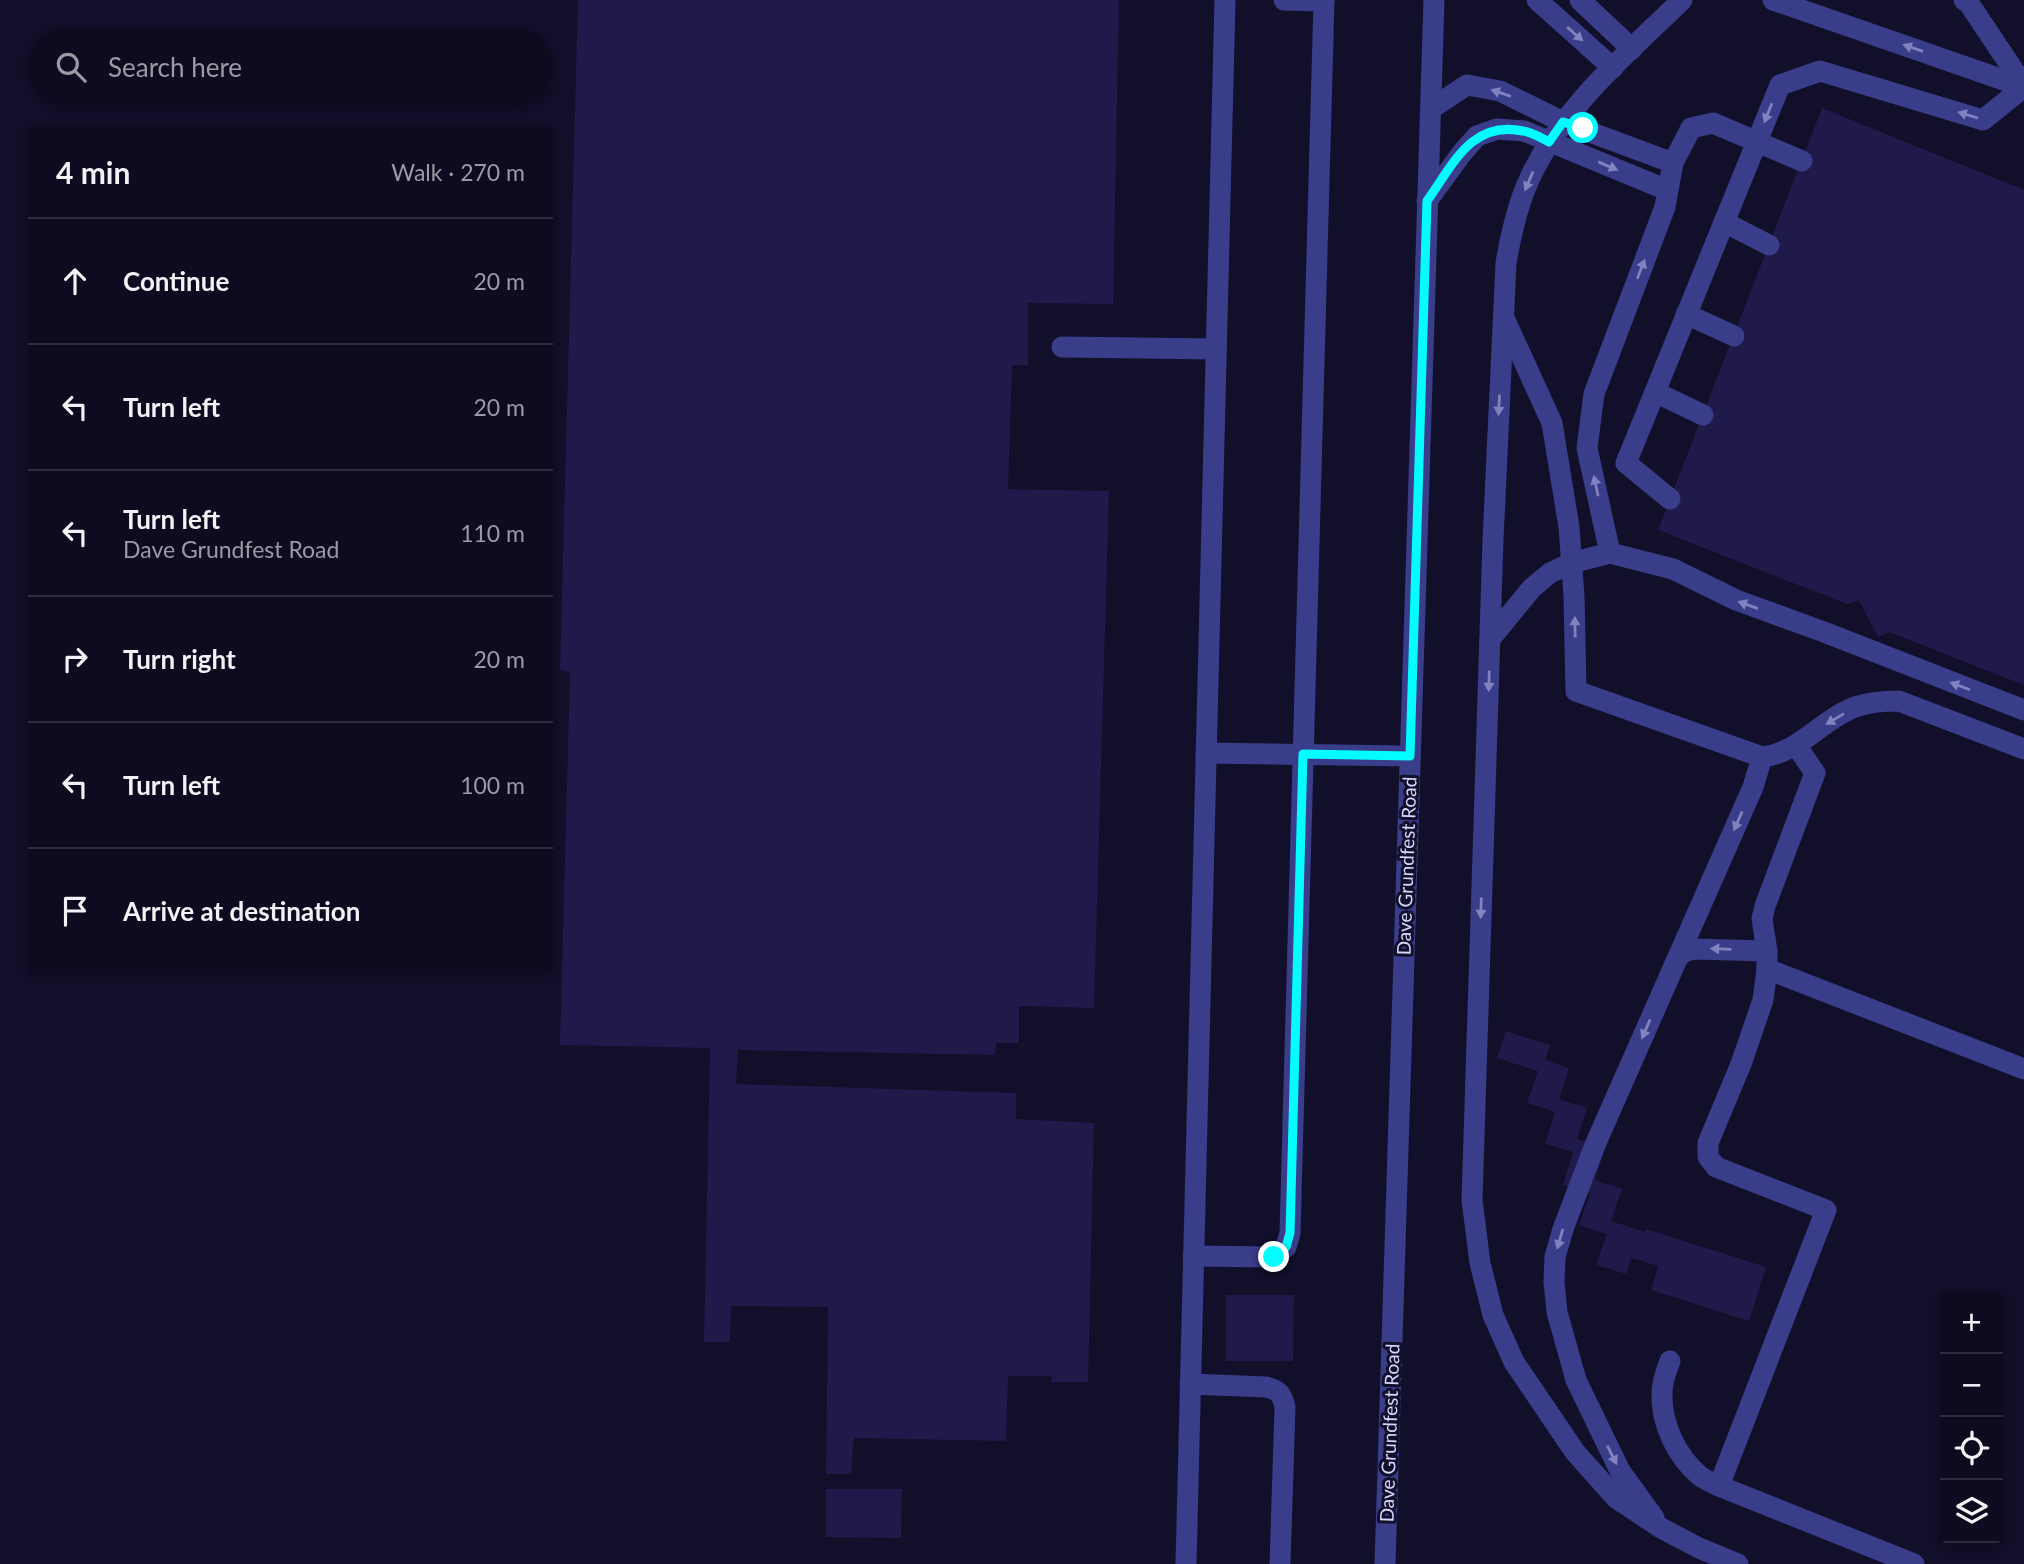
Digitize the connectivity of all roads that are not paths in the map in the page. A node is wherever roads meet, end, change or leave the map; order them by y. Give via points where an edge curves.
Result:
1 (1225, 0) edge
2 (1284, 0) edge
3 (1324, 0) edge
4 (1434, 0) edge
5 (1536, 0) edge
6 (1580, 0) edge
7 (1682, 0) edge
8 (1773, 0) edge
9 (1964, 0) edge
10 (1632, 49) junction
11 (1613, 68) junction
12 (2024, 87) edge
13 (1432, 108) junction
14 (1563, 122) junction
15 (1549, 142) junction
16 (1756, 142) junction
17 (1802, 161) dead end
18 (1674, 163) junction
19 (1667, 190) junction
20 (1427, 201) junction
21 (1724, 222) junction
22 (1769, 245) dead end
23 (1686, 314) junction
24 (1503, 315) junction
25 (1734, 336) dead end
26 (1062, 347) dead end
27 (1216, 349) junction
28 (1655, 392) junction
29 (1703, 415) dead end
30 (1670, 499) dead end
31 (1610, 553) junction
32 (1571, 563) junction
33 (1490, 639) junction
34 (2024, 710) edge
35 (1796, 744) junction
36 (2024, 749) edge
37 (1206, 753) junction
38 (1303, 754) junction
39 (1410, 756) junction
40 (1762, 757) junction
41 (1678, 958) junction
42 (1767, 960) junction
43 (2024, 1069) edge
44 (1194, 1256) junction
45 (1670, 1361) dead end
46 (1190, 1384) junction
47 (1719, 1486) junction
48 (1661, 1528) junction
49 (1186, 1564) edge
50 (1280, 1564) edge
51 (1385, 1564) edge
52 (1738, 1564) edge
53 (1914, 1564) edge

1 - 27 street
2 - 3 street
3 - 38 street
4 - 13 street, Dave Grundfest Road
5 -> 11 street
6 - 10 street
7 - 10 street
12 -> 8 street
9 - 12 street
10 - 11 street
11 - 14 street
12 -> 16 street via 1983,120 1820,71 1780,85
14 -> 13 street via 1500,91 1467,86
13 - 20 street, Dave Grundfest Road
14 - 15 street
14 - 18 street
15 -> 19 street
15 - 20 street via 1524,131 1497,129 1477,136
15 -> 24 street via 1514,220
16 - 17 street
16 - 18 street via 1713,122 1691,128
16 - 21 street
18 - 19 street
31 -> 19 street via 1587,448 1594,394 1665,206
20 - 39 street, Dave Grundfest Road
21 - 22 street
21 - 23 street
23 - 25 street
23 - 28 street
24 - 32 street via 1552,423
24 -> 33 street
26 - 27 street
27 - 37 street
28 - 29 street
28 - 30 street via 1626,463
31 - 32 street
34 -> 31 street via 1736,600 1672,569
32 - 33 street via 1550,572 1532,588
40 -> 32 street via 1576,691
33 -> 48 street via 1472,1200 1480,1263 1493,1315 1514,1362 1543,1406 1616,1499
36 -> 35 street via 1899,701 1854,708
35 - 40 street
35 - 42 street via 1815,774 1765,906
37 - 38 street
37 - 44 street
38 - 39 street
38 - 44 street via 1289,1241 1274,1257
39 - 51 street, Dave Grundfest Road
40 -> 41 street
42 -> 41 street via 1695,949
41 -> 48 street via 1577,1189 1554,1270 1557,1312 1576,1380 1620,1471
42 - 43 street
42 - 47 street via 1763,1000 1708,1143 1708,1157 1717,1167 1825,1210
44 - 46 street
45 - 47 street via 1661,1392 1671,1439 1700,1476
46 - 49 street
46 - 50 street via 1266,1387 1283,1396
47 - 53 street
48 - 52 street

